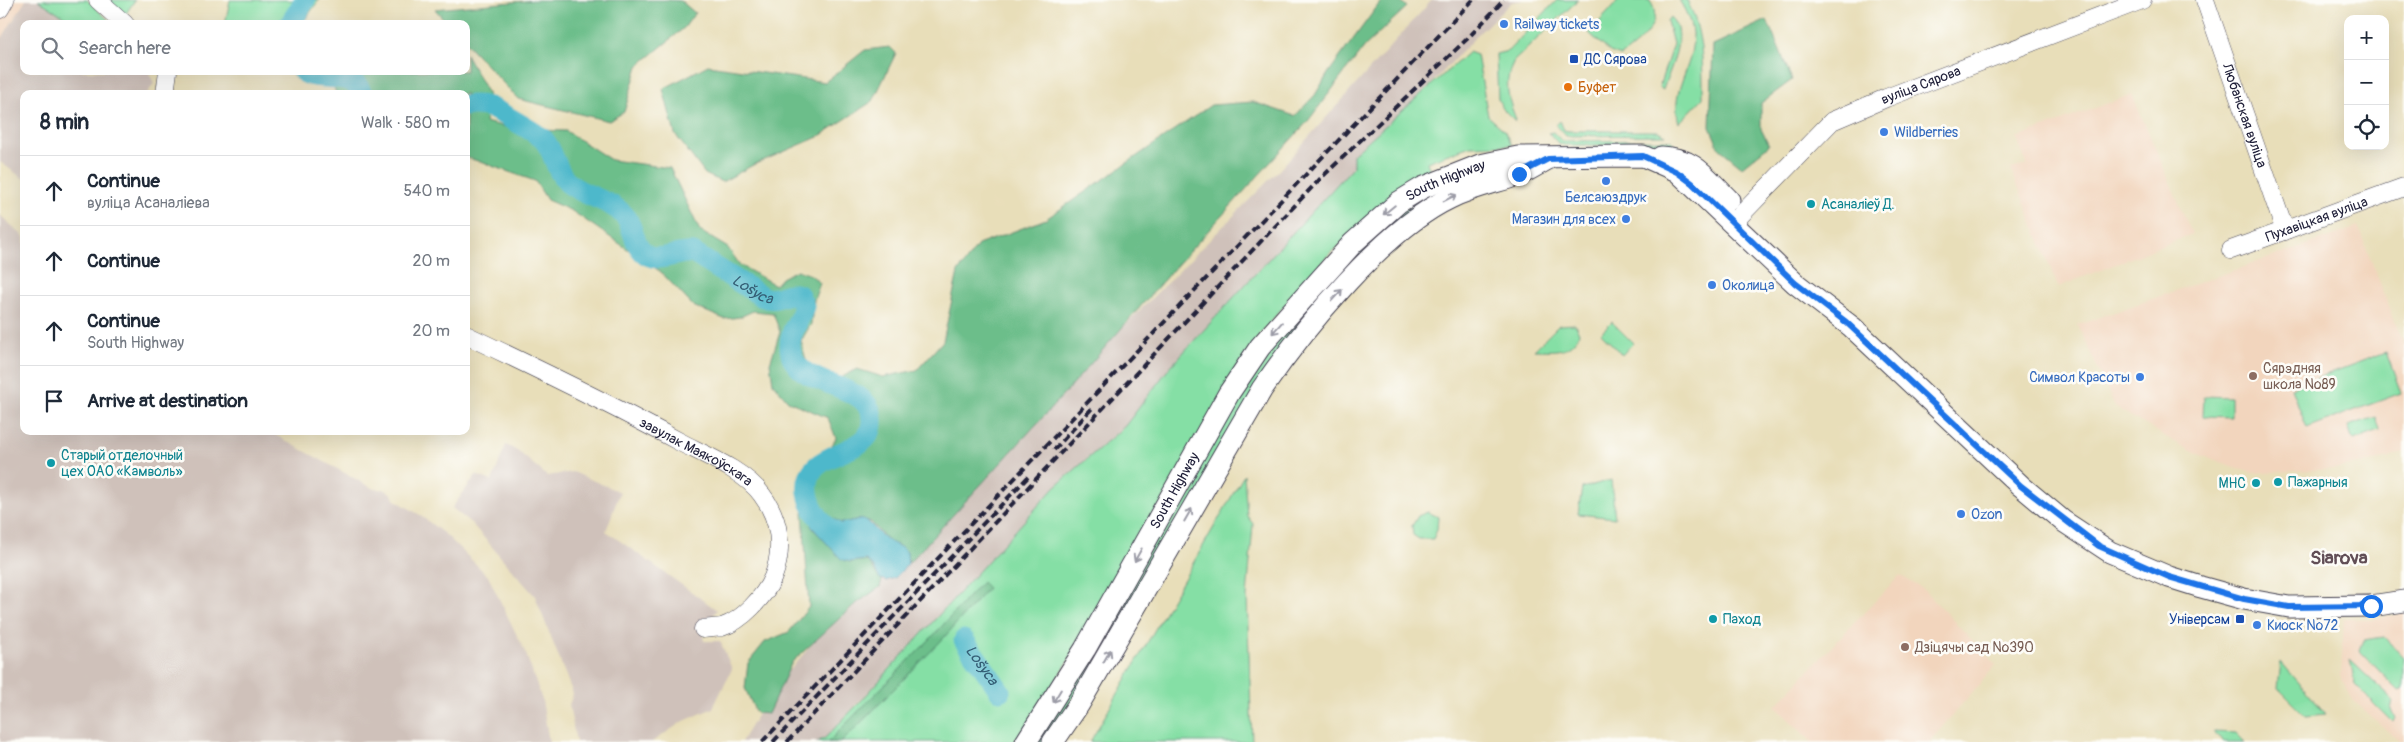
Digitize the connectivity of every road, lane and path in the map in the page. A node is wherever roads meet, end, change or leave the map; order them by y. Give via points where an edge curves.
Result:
1 (6, 0) edge
2 (98, 0) edge
3 (2142, 0) edge
4 (2205, 0) edge
5 (0, 9) edge
6 (120, 20) edge
7 (167, 75) edge
8 (166, 90) edge
9 (1548, 159) junction
10 (2404, 187) edge
11 (1738, 218) junction
12 (2285, 231) junction
13 (2230, 250) dead end
14 (470, 337) edge
15 (2404, 601) edge
16 (703, 629) dead end
17 (1026, 742) edge
18 (1053, 742) edge

1 - 5 street
2 - 6 street
3 - 11 street, вуліца Сярова via 1832,121
4 - 12 street, Любанская вуліца
7 - 8 street
9 - 11 main road via 1676,157 1690,162
9 -> 17 main road, South Highway via 1518,157 1480,165 1422,188 1383,215 1318,280 1260,348 1229,393 1085,649
18 -> 9 main road, South Highway via 1080,704 1262,389 1291,348 1370,260 1417,218 1448,198 1519,174
10 - 12 street, Пухавіцкая вуліца
11 - 15 main road via 1807,277 1846,322 2021,486 2063,521 2110,552 2201,587 2289,607 2354,607
12 - 13 street, Пухавіцкая вуліца
14 - 16 street, завулак Маякоўскага via 600,399 727,466 762,494 775,517 780,541 779,559 771,580 759,598 740,616 723,626

